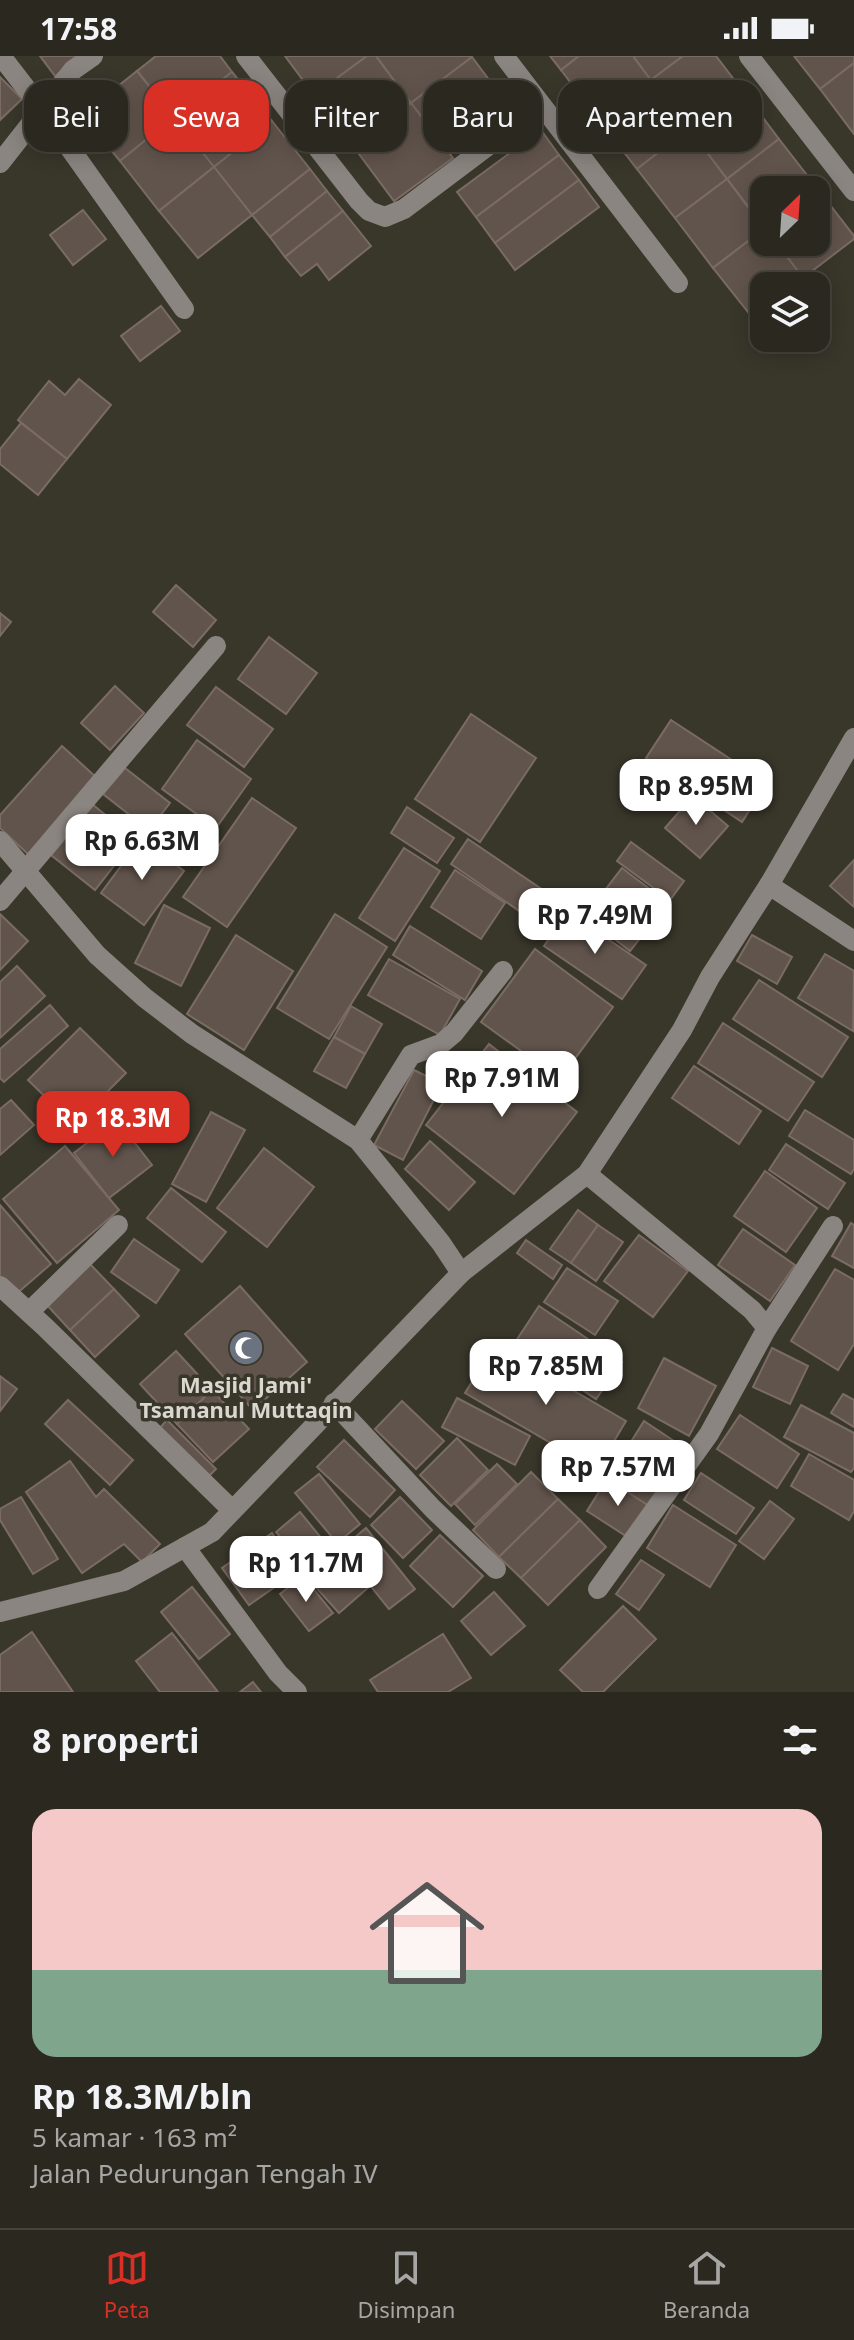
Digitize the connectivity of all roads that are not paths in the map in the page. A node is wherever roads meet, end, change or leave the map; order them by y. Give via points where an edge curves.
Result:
1 (1, 56) edge
2 (93, 56) edge
3 (246, 56) edge
4 (504, 56) edge
5 (749, 56) edge
6 (65, 80) edge
7 (522, 80) edge
8 (24, 86) edge
9 (542, 107) edge
10 (24, 132) edge
11 (73, 152) edge
12 (480, 152) edge
13 (0, 163) edge
14 (850, 178) edge
15 (678, 283) dead end
16 (184, 309) dead end
17 (216, 646) dead end
18 (854, 738) edge
19 (0, 841) edge
20 (26, 869) junction
21 (769, 885) junction
22 (0, 901) edge
23 (854, 941) edge
24 (503, 971) dead end
25 (358, 1140) junction
26 (587, 1174) junction
27 (118, 1225) dead end
28 (833, 1226) dead end
29 (461, 1273) junction
30 (0, 1286) edge
31 (29, 1312) junction
32 (767, 1328) junction
33 (334, 1403) junction
34 (232, 1510) junction
35 (185, 1547) junction
36 (496, 1569) dead end
37 (598, 1589) dead end
38 (0, 1612) edge
39 (297, 1692) edge

1 - 8 street
2 - 6 street
3 - 12 street via 369,211 385,217 404,209
4 - 7 street
5 - 14 street
9 - 15 street
10 - 13 street
11 - 16 street
17 - 20 street
18 - 21 street
19 - 20 street
20 - 22 street
20 - 25 street via 97,955 145,998
21 - 23 street
21 - 26 street
24 - 25 street via 454,1033 411,1055
25 - 29 street
26 - 29 street
26 - 32 street
27 - 31 street
28 - 32 street
29 - 33 street
30 - 31 street
31 - 34 street
32 - 37 street via 709,1434
33 - 34 street
33 - 36 street
34 - 35 street via 212,1532
35 - 38 street via 124,1581
35 - 39 street

